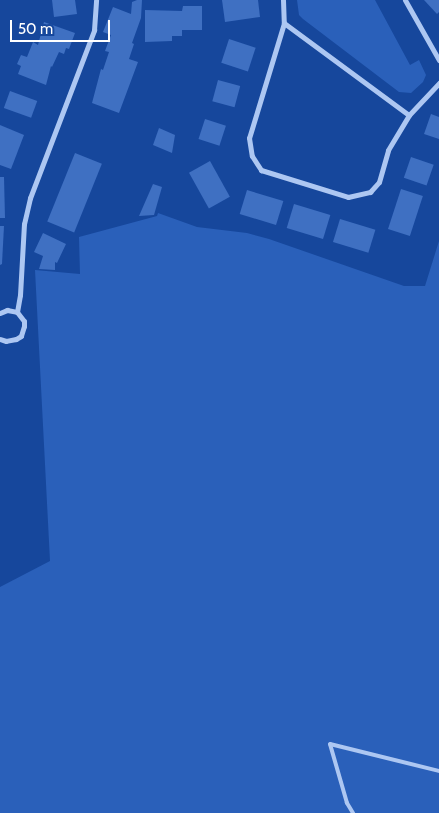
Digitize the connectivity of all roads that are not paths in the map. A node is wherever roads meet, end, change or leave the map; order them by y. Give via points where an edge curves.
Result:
1 (96, 0) edge
2 (283, 0) edge
3 (405, 0) edge
4 (284, 24) junction
5 (439, 60) edge
6 (439, 83) edge
7 (409, 115) junction
8 (17, 312) junction
9 (0, 313) edge
10 (0, 339) edge
11 (439, 771) edge
12 (353, 813) edge

1 - 8 street via 94,30 30,198 24,224
2 - 4 street
3 - 5 street
4 - 7 street
4 - 7 street via 249,138 252,156 261,170 348,197 370,192 379,182 388,150
6 - 7 street
8 - 9 street via 7,310
8 - 10 street via 24,321 21,336 11,341
11 - 12 lane via 330,744 347,803

